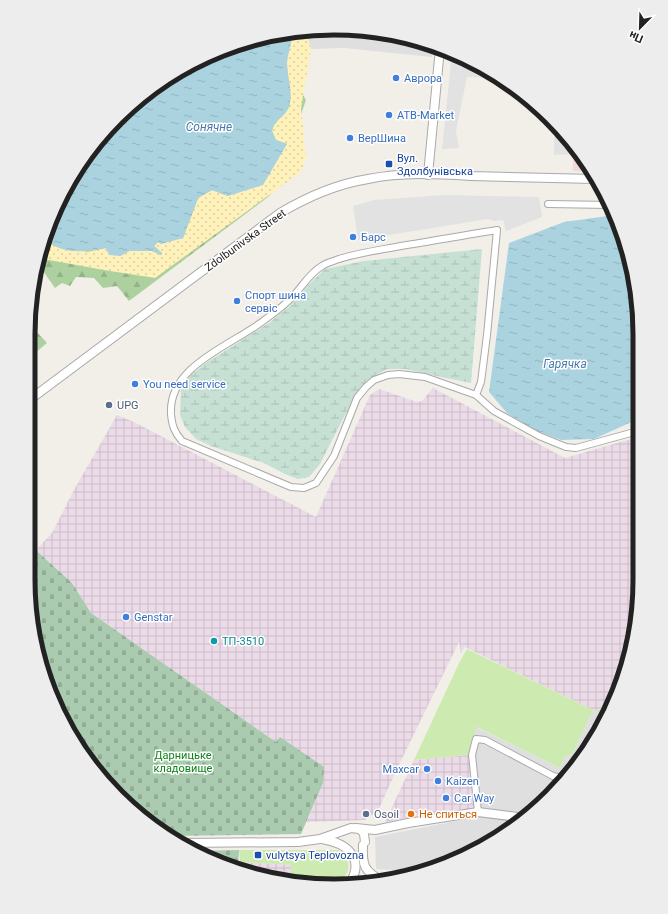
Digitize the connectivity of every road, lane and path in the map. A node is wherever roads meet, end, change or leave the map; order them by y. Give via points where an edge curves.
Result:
1 (439, 55) edge
2 (428, 175) junction
3 (589, 179) edge
4 (548, 204) dead end
5 (603, 205) edge
6 (476, 395) junction
7 (35, 396) edge
8 (633, 432) edge
9 (559, 777) edge
10 (478, 812) junction
11 (516, 817) edge
12 (355, 828) junction
13 (375, 830) junction
14 (346, 831) junction
15 (320, 839) junction
16 (192, 843) edge
17 (364, 843) junction
18 (348, 849) junction
19 (373, 876) edge
20 (353, 878) edge

1 - 2 street
2 - 3 street, Zdolbunivska Street
2 - 7 street, Zdolbunivska Street via 368,178 320,193 293,205
4 - 5 street
6 - 6 street via 424,377 399,374 374,380 357,398 334,456 326,469 316,483 304,488 291,487 182,441 171,423 173,397 182,380 192,369 213,352 267,319 322,266 372,251 497,230 487,335 481,382
6 - 8 street via 494,411 539,436 566,447 576,448
9 - 10 street via 485,740 476,739 472,755
10 - 11 street
10 - 13 street
12 - 13 street
12 - 14 street
12 - 17 street via 364,834
13 - 17 street
14 - 15 street
14 - 18 street via 342,839
15 - 16 street via 298,842
15 - 18 street via 332,841
17 - 18 street via 358,850
17 - 19 street via 362,859 365,868
18 - 20 street via 355,866

